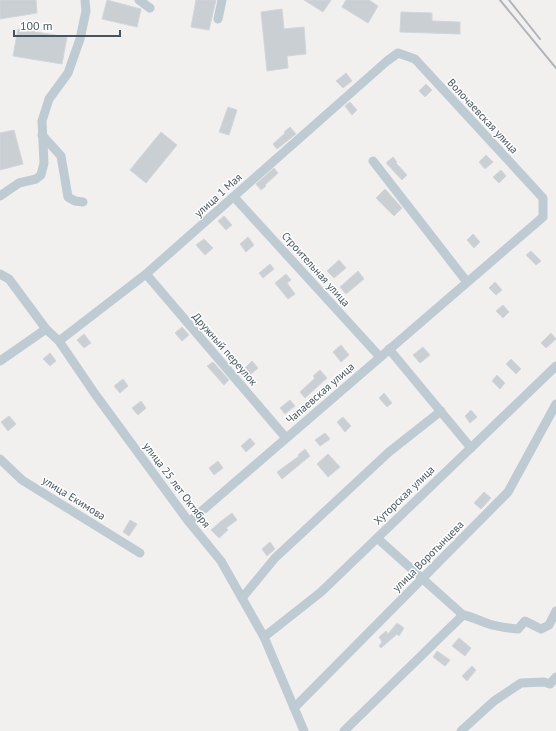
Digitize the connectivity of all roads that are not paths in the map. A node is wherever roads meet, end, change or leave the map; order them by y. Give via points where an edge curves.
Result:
1 (85, 0) edge
2 (139, 0) edge
3 (222, 0) edge
4 (150, 8) dead end
5 (218, 19) dead end
6 (387, 61) joint
7 (42, 135) junction
8 (372, 161) dead end
9 (0, 196) edge
10 (234, 197) junction
11 (83, 202) dead end
12 (543, 217) joint
13 (0, 274) edge
14 (146, 274) junction
15 (467, 282) junction
16 (46, 329) junction
17 (59, 341) junction
18 (389, 349) junction
19 (380, 358) junction
20 (0, 361) edge
21 (556, 366) edge
22 (556, 404) edge
23 (441, 411) junction
24 (286, 438) junction
25 (471, 448) junction
26 (0, 459) edge
27 (189, 522) junction
28 (377, 538) junction
29 (140, 553) dead end
30 (422, 578) junction
31 (242, 598) junction
32 (556, 611) edge
33 (463, 615) junction
34 (264, 637) junction
35 (556, 676) edge
36 (294, 708) junction
37 (304, 731) edge
38 (344, 731) edge
39 (461, 731) edge

1 - 7 street via 86,11 80,39 68,73 49,99 42,121
2 - 4 street
3 - 5 street
6 - 10 street, улица 1 Мая
6 - 12 street, Волочаевская улица via 398,53 415,59 543,198
7 - 9 street via 44,163 41,175 36,179 19,183
7 - 11 street via 61,156 68,197
8 - 15 street
10 - 14 street, улица 1 Мая
10 - 19 street, Строительная улица
12 - 15 street, Чапаевская улица
13 - 16 street, улица 25 лет Октября via 9,279
14 - 17 street, улица 1 Мая
14 - 24 street, Дружный переулок
15 - 18 street, Чапаевская улица
16 - 17 street, улица 25 лет Октября
16 - 20 street
17 - 27 street, улица 25 лет Октября
18 - 19 street, Чапаевская улица
18 - 23 street
19 - 24 street, Чапаевская улица
21 - 25 street, Хуторская улица
22 - 30 street, улица Воротынцева via 508,492
23 - 25 street
23 - 31 street via 389,452 275,558
24 - 27 street, Чапаевская улица
25 - 28 street, Хуторская улица
26 - 29 street, улица Екимова via 22,480
27 - 31 street, улица 25 лет Октября via 221,561
28 - 30 street
28 - 34 street, Хуторская улица via 321,592
30 - 33 street
30 - 36 street, улица Воротынцева
31 - 34 street, улица 25 лет Октября
32 - 33 street via 549,625 541,629 524,621 518,628 506,628
33 - 38 street
34 - 36 street, улица 25 лет Октября
35 - 39 street via 550,684 521,683 494,701
36 - 37 street, улица 25 лет Октября

